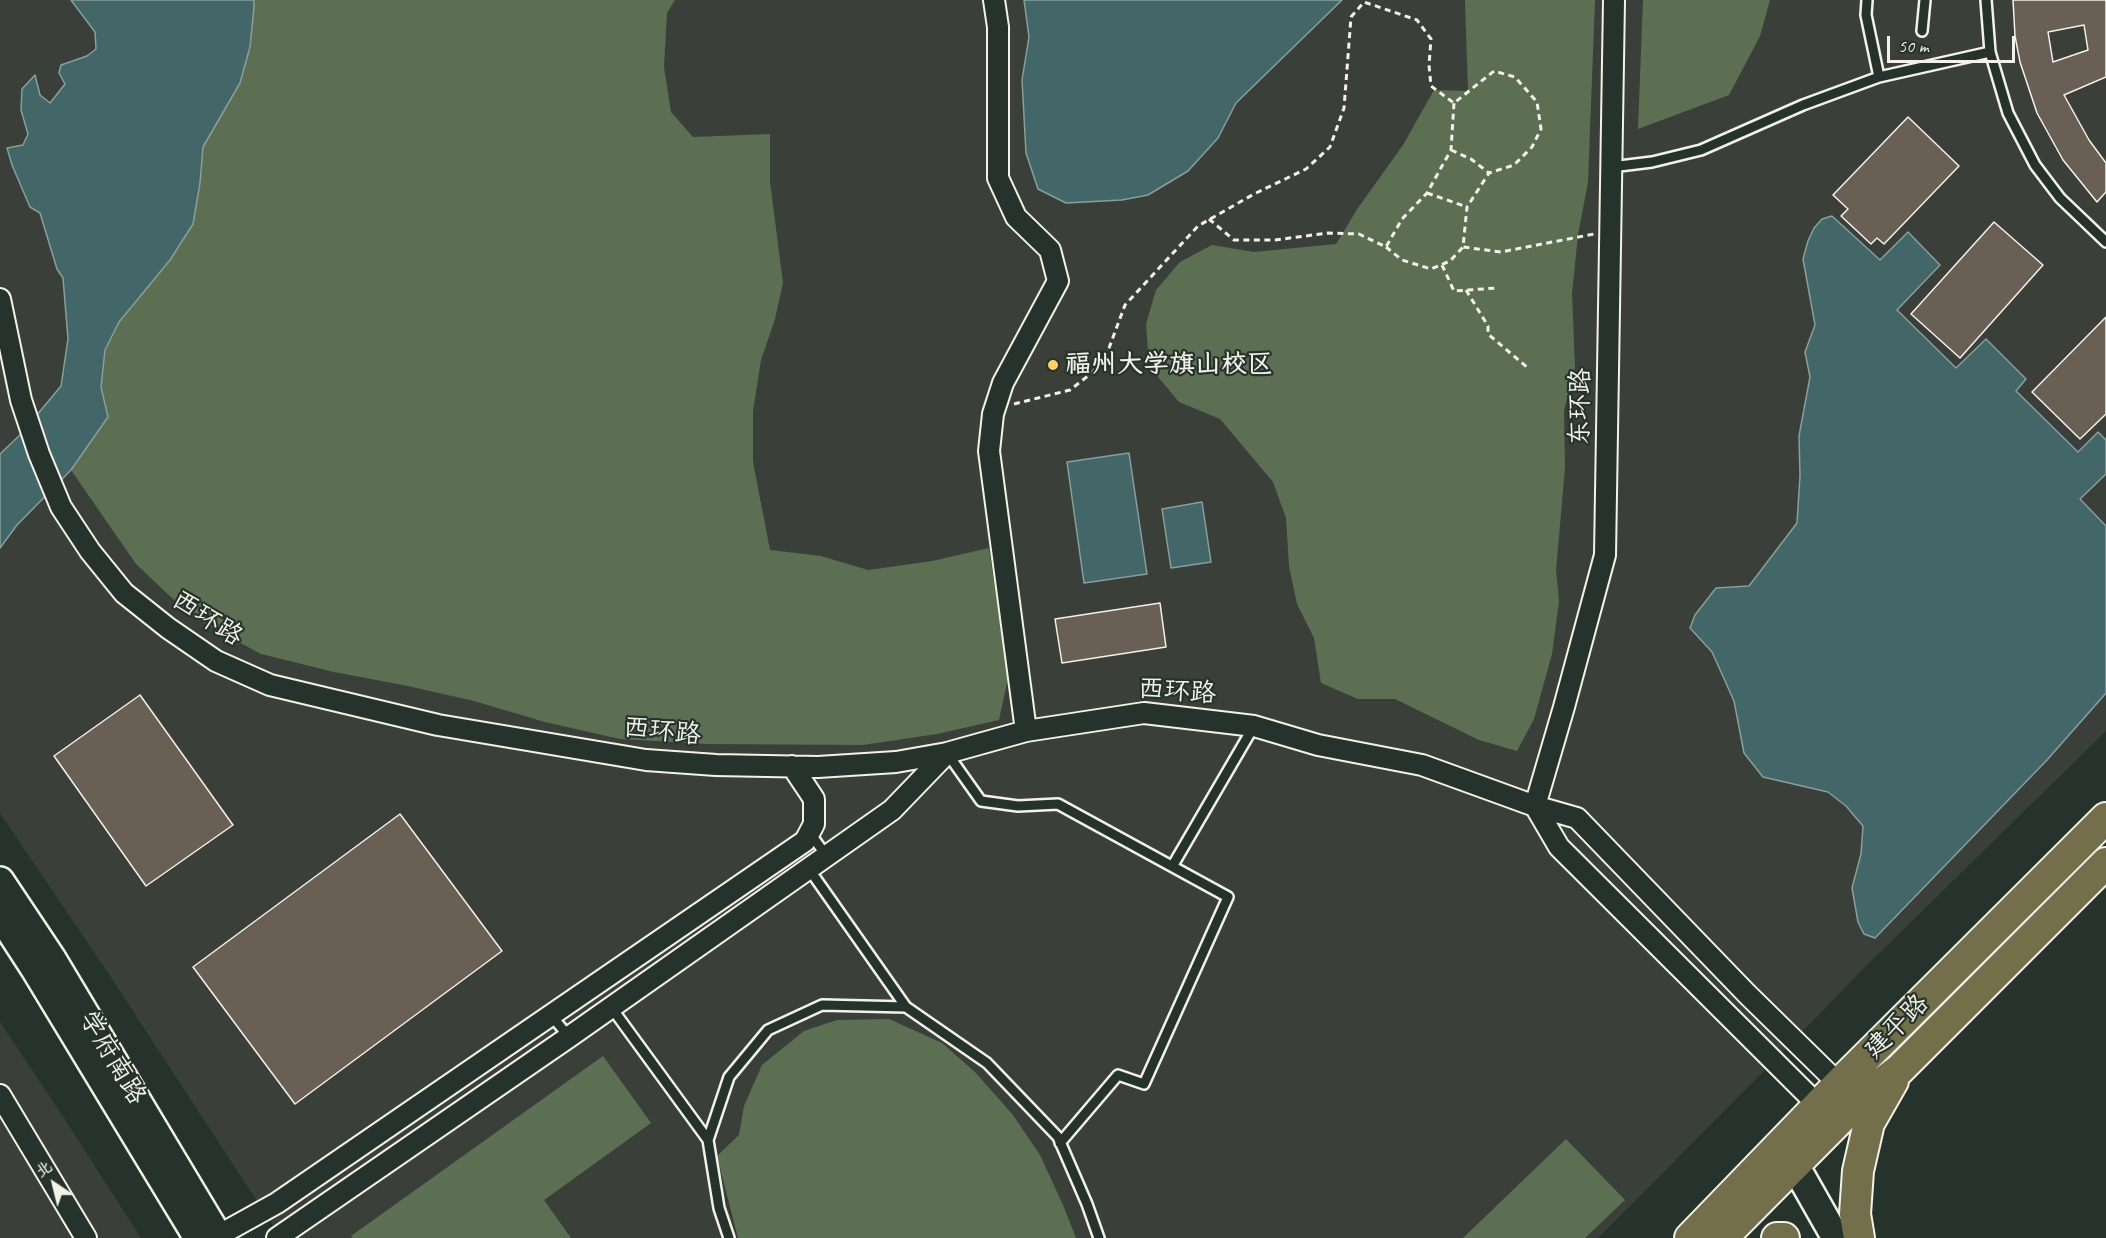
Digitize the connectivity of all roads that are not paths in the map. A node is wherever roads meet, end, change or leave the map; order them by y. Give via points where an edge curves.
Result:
1 (994, 0) edge
2 (1614, 0) edge
3 (1868, 0) edge
4 (1925, 0) edge
5 (1986, 0) edge
6 (1922, 31) dead end
7 (1990, 52) junction
8 (1880, 77) junction
9 (1611, 167) junction
10 (2106, 242) edge
11 (0, 299) edge
12 (1254, 726) junction
13 (1026, 730) junction
14 (947, 753) junction
15 (792, 766) junction
16 (1535, 806) junction
17 (2106, 818) edge
18 (810, 832) junction
19 (827, 857) junction
20 (2106, 863) edge
21 (1173, 865) junction
22 (809, 869) junction
23 (0, 881) edge
24 (0, 915) edge
25 (611, 1007) junction
26 (906, 1007) junction
27 (551, 1015) junction
28 (569, 1037) junction
29 (1899, 1070) junction
30 (1848, 1093) junction
31 (0, 1095) edge
32 (1827, 1114) junction
33 (708, 1140) junction
34 (1060, 1143) junction
35 (1788, 1153) junction
36 (1717, 1227) edge
37 (212, 1237) edge
38 (86, 1238) edge
39 (277, 1238) edge
40 (729, 1238) edge
41 (1099, 1238) edge
42 (1677, 1238) edge
43 (1690, 1238) edge
44 (1777, 1238) edge
45 (1784, 1238) edge
46 (1836, 1238) edge
47 (1859, 1238) edge

1 - 13 street via 998,27 998,178 1016,217 1050,250 1058,281 1003,383 989,451
2 - 9 street, 东环路
3 - 8 lane via 1866,15
4 - 6 lane
5 - 7 lane
7 - 8 lane
7 - 10 lane via 2008,113 2035,165 2060,198
8 - 9 lane via 1803,105 1701,150
9 - 16 street, 东环路 via 1605,555
11 - 15 street, 西环路 via 21,400 61,507 124,593 216,662 270,685 501,737 646,760
12 - 13 street, 西环路 via 1144,713
12 - 16 street, 西环路 via 1318,745 1422,765
12 - 21 lane
13 - 14 street, 西环路
14 - 15 street, 西环路 via 896,762
14 - 19 street via 892,810
14 - 21 lane via 981,801 1018,806 1058,804
15 - 18 street via 814,799 814,824
16 - 30 street, 西环路 via 1577,818
16 - 32 street via 1558,847
17 - 30 main road, 建平路
18 - 19 lane
18 - 27 street via 805,841
19 - 22 street
20 - 29 main road, 建平路
21 - 34 lane via 1228,897 1144,1084 1118,1075
22 - 25 street
22 - 26 lane
23 - 37 main road, 学府南路 via 52,959
24 - 37 main road, 学府南路
25 - 28 street
25 - 33 lane
26 - 33 lane via 822,1005 768,1030 729,1077
26 - 34 lane via 987,1063
27 - 28 lane
27 - 37 street via 277,1203
28 - 39 street
29 - 30 main road, 建平路
29 - 47 main road via 1869,1123 1858,1171 1855,1215
30 - 32 main road, 建平路
31 - 38 street
32 - 35 main road, 建平路
33 - 40 lane via 719,1208
34 - 41 lane
35 - 36 main road, 建平路
35 - 46 main road
36 - 42 main road
36 - 43 main road, 建平路
44 - 45 main road

